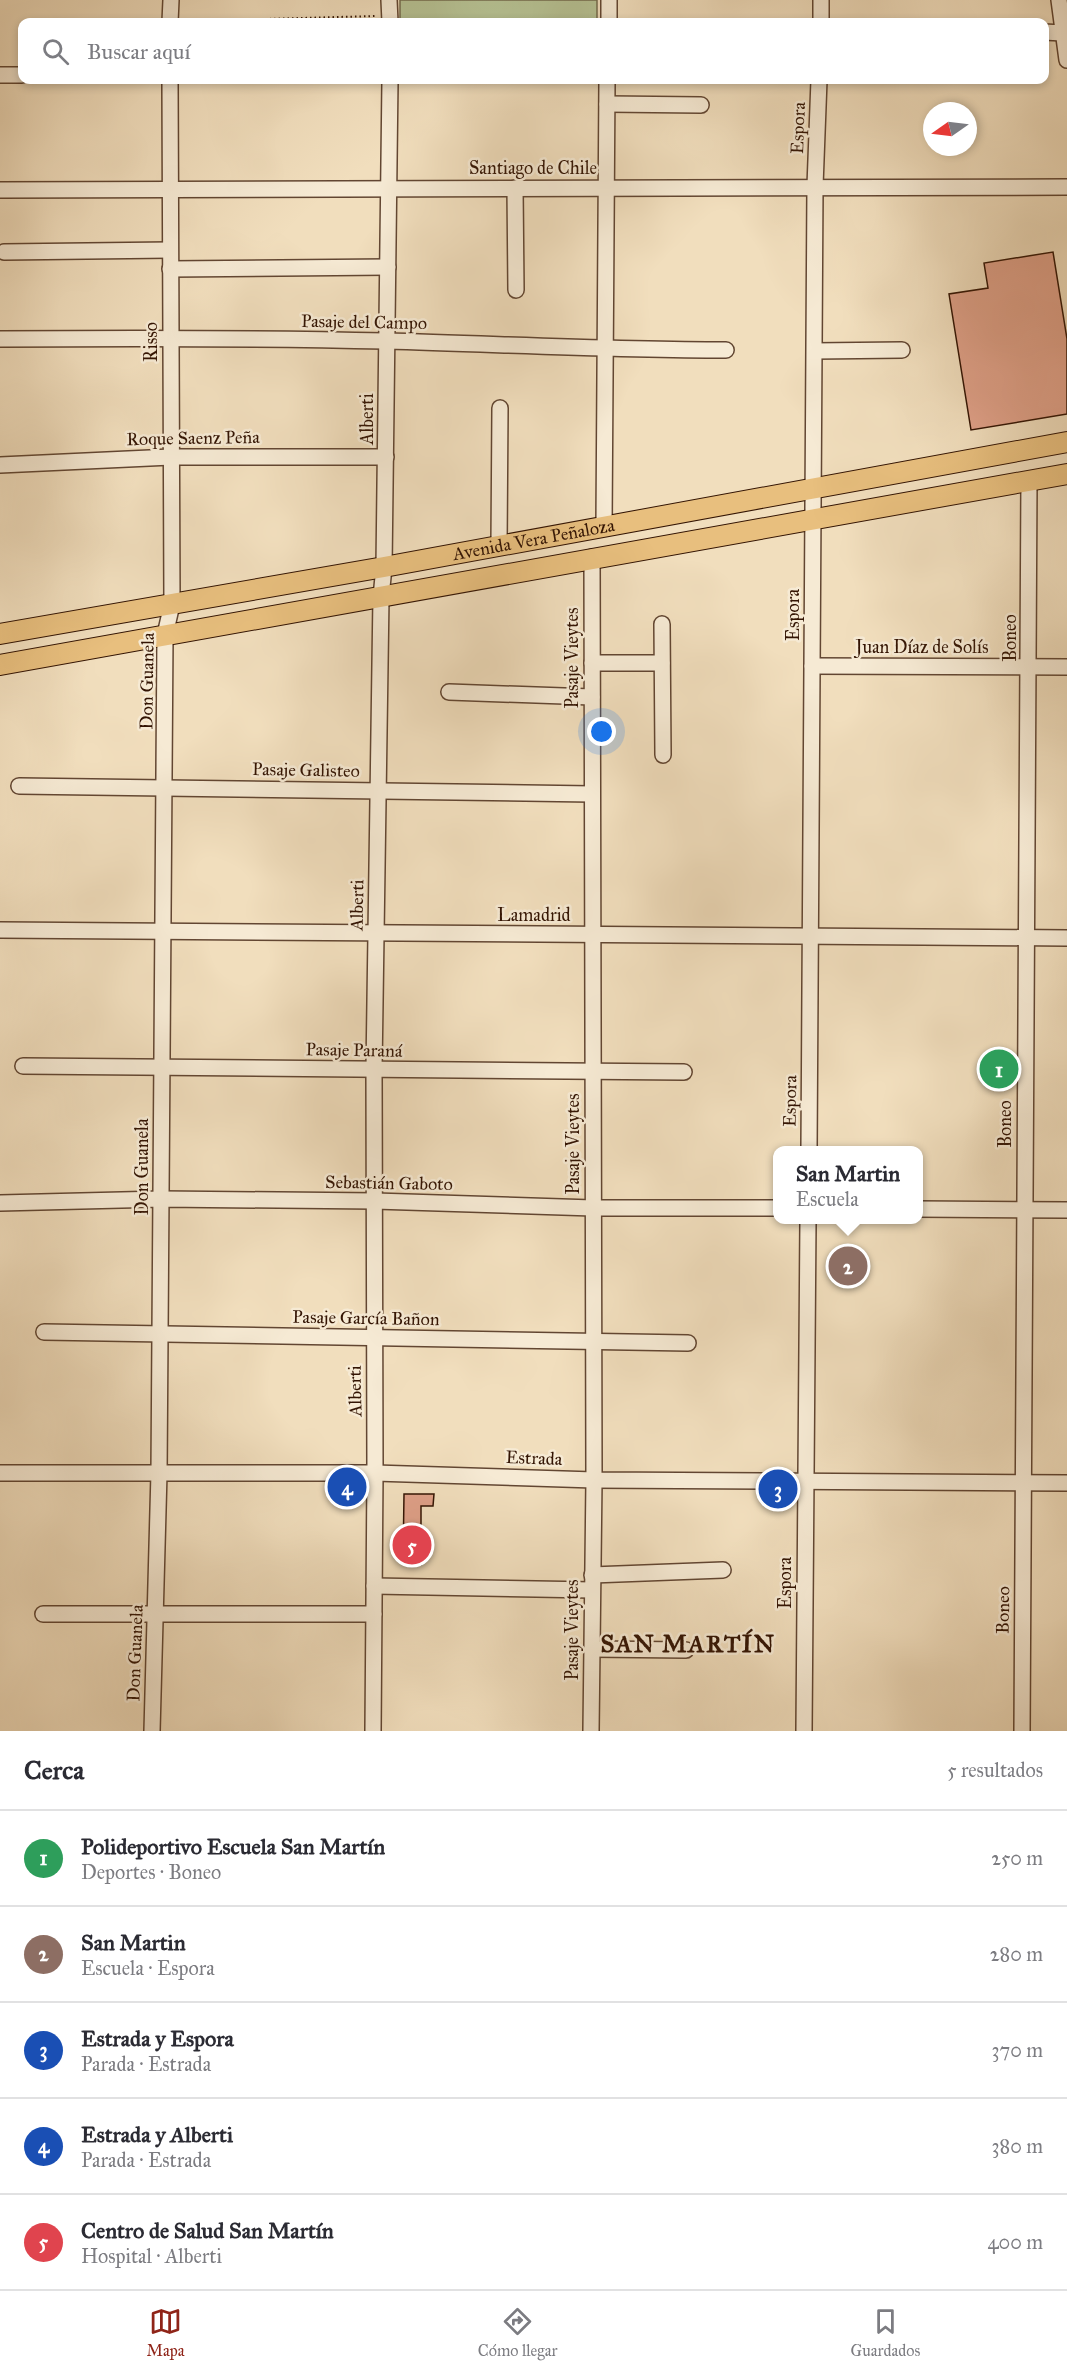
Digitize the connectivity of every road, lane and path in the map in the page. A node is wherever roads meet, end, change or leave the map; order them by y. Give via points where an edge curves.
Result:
1 (171, 0) edge
2 (609, 0) edge
3 (821, 0) edge
4 (1059, 0) edge
5 (390, 13) edge
6 (170, 18) edge
7 (286, 18) edge
8 (609, 18) edge
9 (821, 18) edge
10 (1049, 33) edge
11 (1063, 33) junction
12 (1067, 60) edge
13 (0, 75) edge
14 (18, 75) edge
15 (170, 84) edge
16 (390, 84) edge
17 (608, 84) edge
18 (819, 84) edge
19 (607, 104) junction
20 (701, 105) dead end
21 (815, 186) junction
22 (1067, 186) edge
23 (390, 188) junction
24 (515, 188) junction
25 (606, 188) junction
26 (0, 190) edge
27 (169, 190) junction
28 (170, 250) junction
29 (4, 252) dead end
30 (388, 267) junction
31 (170, 268) junction
32 (516, 290) dead end
33 (170, 337) junction
34 (0, 339) edge
35 (387, 341) junction
36 (604, 350) junction
37 (726, 350) dead end
38 (902, 350) dead end
39 (815, 351) junction
40 (500, 408) dead end
41 (1067, 442) edge
42 (171, 457) junction
43 (386, 457) junction
44 (0, 465) edge
45 (1067, 474) edge
46 (1029, 481) junction
47 (813, 489) junction
48 (813, 519) junction
49 (604, 526) junction
50 (499, 545) junction
51 (592, 557) junction
52 (384, 567) junction
53 (381, 597) junction
54 (172, 604) junction
55 (662, 624) dead end
56 (0, 634) edge
57 (165, 635) junction
58 (592, 663) junction
59 (662, 663) junction
60 (0, 665) edge
61 (812, 666) junction
62 (1029, 667) junction
63 (1067, 667) edge
64 (449, 692) dead end
65 (592, 696) junction
66 (663, 755) dead end
67 (19, 786) dead end
68 (165, 787) junction
69 (378, 790) junction
70 (592, 794) junction
71 (0, 930) edge
72 (163, 932) junction
73 (376, 933) junction
74 (592, 935) junction
75 (811, 936) junction
76 (1067, 938) edge
77 (1025, 939) junction
78 (22, 1066) dead end
79 (161, 1067) junction
80 (374, 1069) junction
81 (593, 1071) junction
82 (684, 1072) dead end
83 (809, 1146) edge
84 (162, 1199) junction
85 (375, 1201) junction
86 (0, 1203) edge
87 (593, 1208) junction
88 (773, 1208) edge
89 (923, 1209) edge
90 (1024, 1209) junction
91 (1067, 1210) edge
92 (808, 1224) edge
93 (44, 1332) dead end
94 (160, 1334) junction
95 (374, 1337) junction
96 (593, 1343) junction
97 (688, 1343) dead end
98 (0, 1473) edge
99 (159, 1473) junction
100 (375, 1473) junction
101 (594, 1480) junction
102 (805, 1480) junction
103 (1024, 1483) junction
104 (1067, 1483) edge
105 (723, 1570) dead end
106 (592, 1582) junction
107 (375, 1586) junction
108 (44, 1614) dead end
109 (156, 1614) junction
110 (374, 1614) junction
111 (592, 1649) junction
112 (686, 1650) dead end
113 (152, 1731) edge
114 (373, 1731) edge
115 (591, 1731) edge
116 (804, 1731) edge
117 (1022, 1731) edge

1 - 6 street
2 - 8 street
3 - 9 street
4 - 11 street
5 - 7 path
10 - 11 street
11 - 12 street
13 - 14 street
15 - 27 street, Risso
16 - 23 street, Alberti
17 - 19 street
18 - 21 street, Espora
19 - 20 street
19 - 25 street
21 - 22 street, Santiago de Chile
21 - 25 street, Santiago de Chile
21 - 39 street, Espora
23 - 24 street, Santiago de Chile
23 - 27 street, Santiago de Chile
23 - 30 street, Alberti
24 - 25 street, Santiago de Chile
24 - 32 street
25 - 36 street
26 - 27 street, Santiago de Chile
27 - 28 street, Risso
28 - 29 street
28 - 31 street, Risso
30 - 31 street
30 - 35 street, Alberti
31 - 33 street, Risso
33 - 34 street, Pasaje del Campo
33 - 35 street, Pasaje del Campo
33 - 42 street, Risso
35 - 36 street, Pasaje del Campo
35 - 43 street, Alberti
36 - 37 street, Pasaje del Campo
36 - 49 street
38 - 39 street
39 - 47 street, Espora
40 - 50 street
41 - 47 main road, Avenida Vera Peñaloza
42 - 43 street, Roque Saenz Peña
42 - 44 street, Roque Saenz Peña
42 - 54 street, Risso
43 - 52 street, Alberti
45 - 46 main road, Avenida Vera Peñaloza
46 - 48 main road, Avenida Vera Peñaloza
46 - 62 street, Boneo
47 - 48 street, Espora
47 - 49 main road, Avenida Vera Peñaloza
48 - 51 main road, Avenida Vera Peñaloza
48 - 61 street, Espora
49 - 50 main road, Avenida Vera Peñaloza
50 - 52 main road, Avenida Vera Peñaloza
51 - 53 main road, Avenida Vera Peñaloza
51 - 58 street, Pasaje Vieytes
52 - 53 street, Alberti
52 - 54 main road, Avenida Vera Peñaloza
53 - 57 main road, Avenida Vera Peñaloza
53 - 69 street, Alberti
54 - 56 main road, Avenida Vera Peñaloza
54 - 57 street, Don Guanela
55 - 59 street
57 - 60 main road, Avenida Vera Peñaloza
57 - 68 street, Don Guanela
58 - 59 street
58 - 65 street, Pasaje Vieytes
59 - 66 street
61 - 62 street, Juan Díaz de Solís
61 - 75 street, Espora
62 - 63 street, Juan Díaz de Solís
62 - 77 street, Boneo
64 - 65 street
65 - 70 street, Pasaje Vieytes
67 - 68 street, Pasaje Galisteo
68 - 69 street, Pasaje Galisteo
68 - 72 street, Don Guanela
69 - 70 street, Pasaje Galisteo
69 - 73 street, Alberti
70 - 74 street, Pasaje Vieytes
71 - 72 street, Lamadrid
72 - 73 street, Lamadrid
72 - 79 street, Don Guanela
73 - 74 street, Lamadrid
73 - 80 street, Alberti
74 - 75 street, Lamadrid
74 - 81 street, Pasaje Vieytes
75 - 77 street, Lamadrid
75 - 83 street, Espora
76 - 77 street, Lamadrid
77 - 90 street, Boneo
78 - 79 street, Pasaje Paraná
79 - 80 street, Pasaje Paraná
79 - 84 street, Don Guanela
80 - 81 street, Pasaje Paraná
80 - 85 street, Alberti
81 - 82 street, Pasaje Paraná
81 - 87 street, Pasaje Vieytes
84 - 85 street, Sebastián Gaboto
84 - 86 street, Sebastián Gaboto
84 - 94 street, Don Guanela
85 - 87 street, Sebastián Gaboto
85 - 95 street, Alberti
87 - 88 street, Sebastián Gaboto
87 - 96 street, Pasaje Vieytes
89 - 90 street
90 - 91 street
90 - 103 street, Boneo
92 - 102 street, Espora
93 - 94 street, Pasaje García Bañon
94 - 95 street, Pasaje García Bañon
94 - 99 street, Don Guanela
95 - 96 street, Pasaje García Bañon
95 - 100 street, Alberti
96 - 97 street, Pasaje García Bañon
96 - 101 street, Pasaje Vieytes
98 - 99 street, Estrada
99 - 100 street, Estrada
99 - 109 street, Don Guanela
100 - 101 street, Estrada
100 - 107 street, Alberti
101 - 102 street, Estrada
101 - 106 street, Pasaje Vieytes
102 - 103 street, Estrada
102 - 116 street, Espora
103 - 104 street, Estrada
103 - 117 street, Boneo
105 - 106 street
106 - 107 street
106 - 111 street, Pasaje Vieytes
107 - 110 street, Alberti
108 - 109 street
109 - 110 street
109 - 113 street, Don Guanela
110 - 114 street, Alberti
111 - 112 street
111 - 115 street, Pasaje Vieytes

